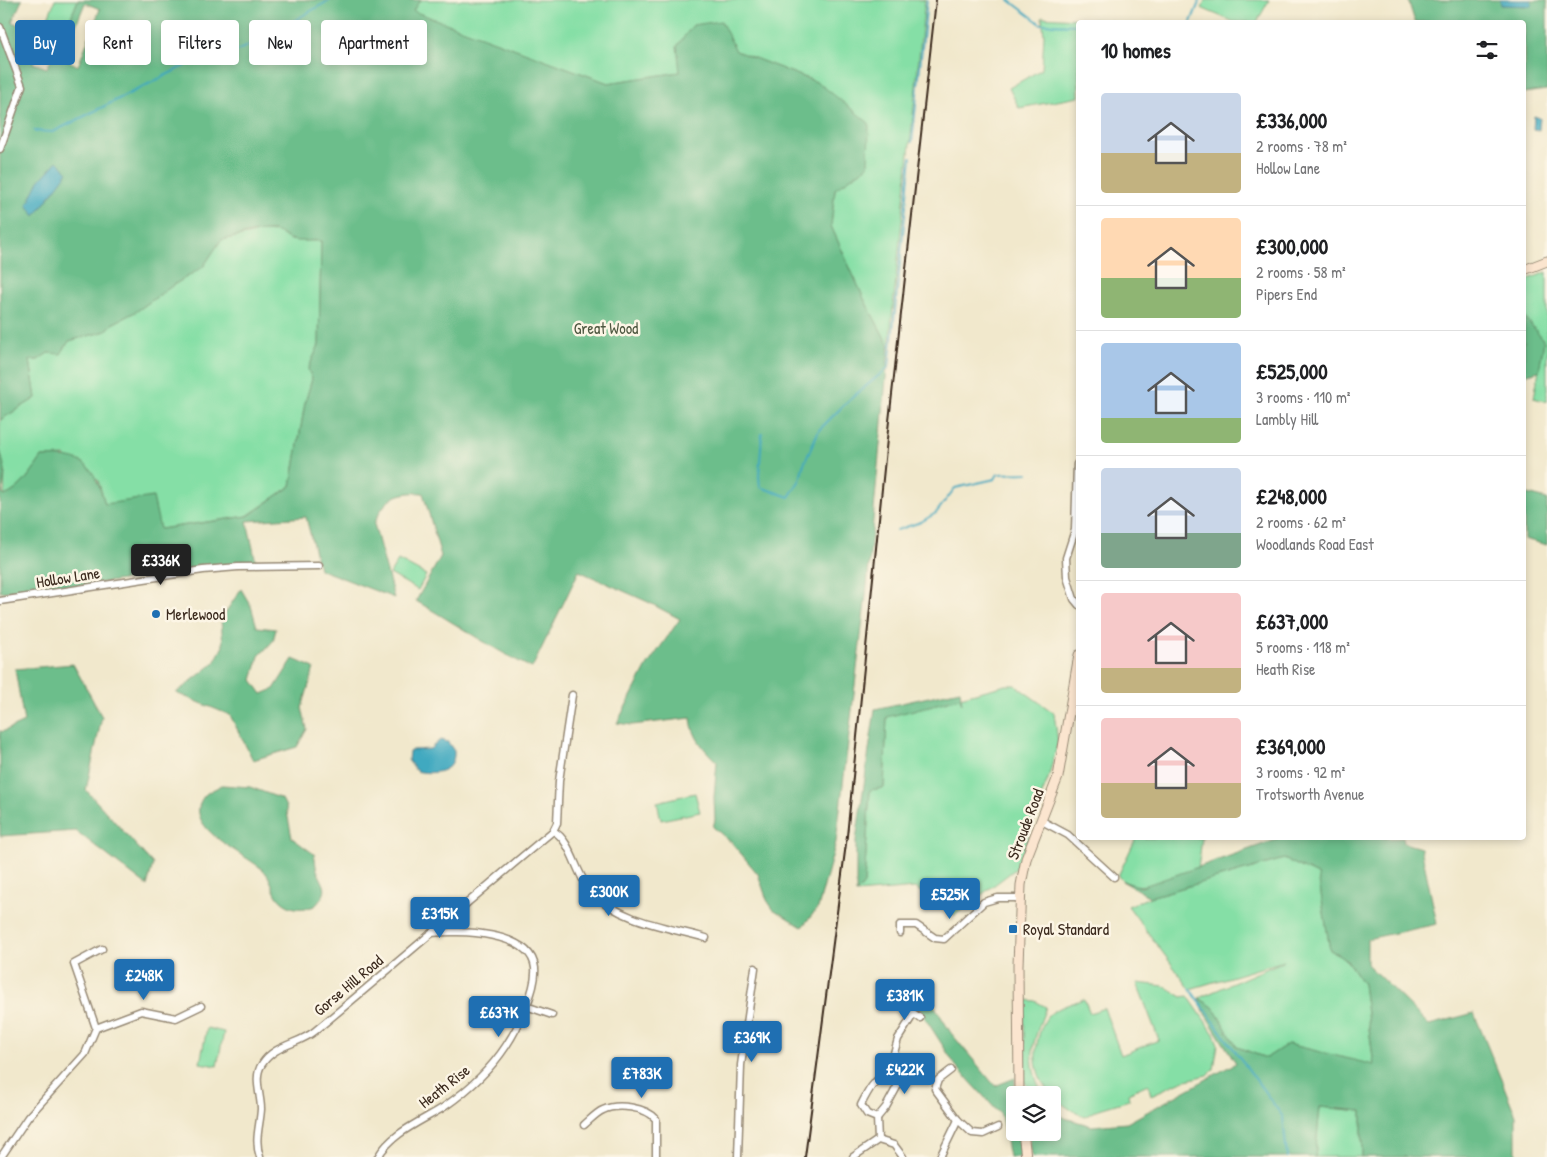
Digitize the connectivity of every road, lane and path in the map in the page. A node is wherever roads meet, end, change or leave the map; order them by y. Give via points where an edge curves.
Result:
1 (0, 27) edge
2 (0, 149) edge
3 (1547, 261) edge
4 (1526, 269) edge
5 (1076, 497) edge
6 (319, 566) dead end
7 (0, 601) edge
8 (1076, 603) edge
9 (1076, 672) edge
10 (572, 695) dead end
11 (1042, 821) junction
12 (553, 831) junction
13 (1114, 877) dead end
14 (1021, 898) junction
15 (431, 933) junction
16 (900, 933) dead end
17 (706, 938) dead end
18 (102, 949) dead end
19 (755, 968) dead end
20 (902, 1005) dead end
21 (201, 1006) dead end
22 (526, 1006) junction
23 (552, 1015) dead end
24 (913, 1015) junction
25 (920, 1018) dead end
26 (96, 1028) junction
27 (951, 1070) dead end
28 (888, 1074) junction
29 (1019, 1086) edge
30 (877, 1118) junction
31 (958, 1120) junction
32 (584, 1126) dead end
33 (998, 1127) dead end
34 (878, 1140) junction
35 (1025, 1141) edge
36 (1, 1157) edge
37 (260, 1157) edge
38 (378, 1157) edge
39 (656, 1157) edge
40 (738, 1157) edge
41 (853, 1157) edge
42 (903, 1157) edge
43 (940, 1157) edge
44 (1026, 1157) edge

1 - 2 street via 22,86
3 - 4 street
5 - 8 street via 1075,530 1066,558 1067,577
6 - 7 street, Hollow Lane via 203,570
9 - 11 street, Stroude Road via 1058,777
10 - 12 street
11 - 13 street via 1068,835
11 - 14 street, Stroude Road via 1026,859
12 - 15 street, Gorse Hill Road
12 - 17 street via 562,837 585,884 602,900 652,924
14 - 16 street via 987,901 944,939 935,938 916,925 900,925
14 - 29 street, Stroude Road
15 - 22 street, Heath Rise via 473,932 500,938 524,949 535,966
15 - 37 street, Gorse Hill Road via 313,1033 274,1051 260,1066 256,1144
18 - 26 street via 74,964
19 - 40 street via 741,1065
20 - 24 street
21 - 26 street via 176,1018 141,1012
22 - 23 street
22 - 38 street, Heath Rise via 507,1045 493,1062 445,1106 396,1137
24 - 25 street
24 - 28 street via 898,1039
26 - 36 street via 85,1054 28,1117
27 - 31 street via 938,1080 935,1089
28 - 30 street via 896,1078 898,1085
28 - 30 street via 874,1083 861,1105 867,1114
30 - 34 street
31 - 33 street via 972,1133 983,1134
31 - 43 street
32 - 39 street via 603,1110 611,1108 649,1112 656,1119
34 - 41 street
34 - 42 street via 894,1145
35 - 44 street

